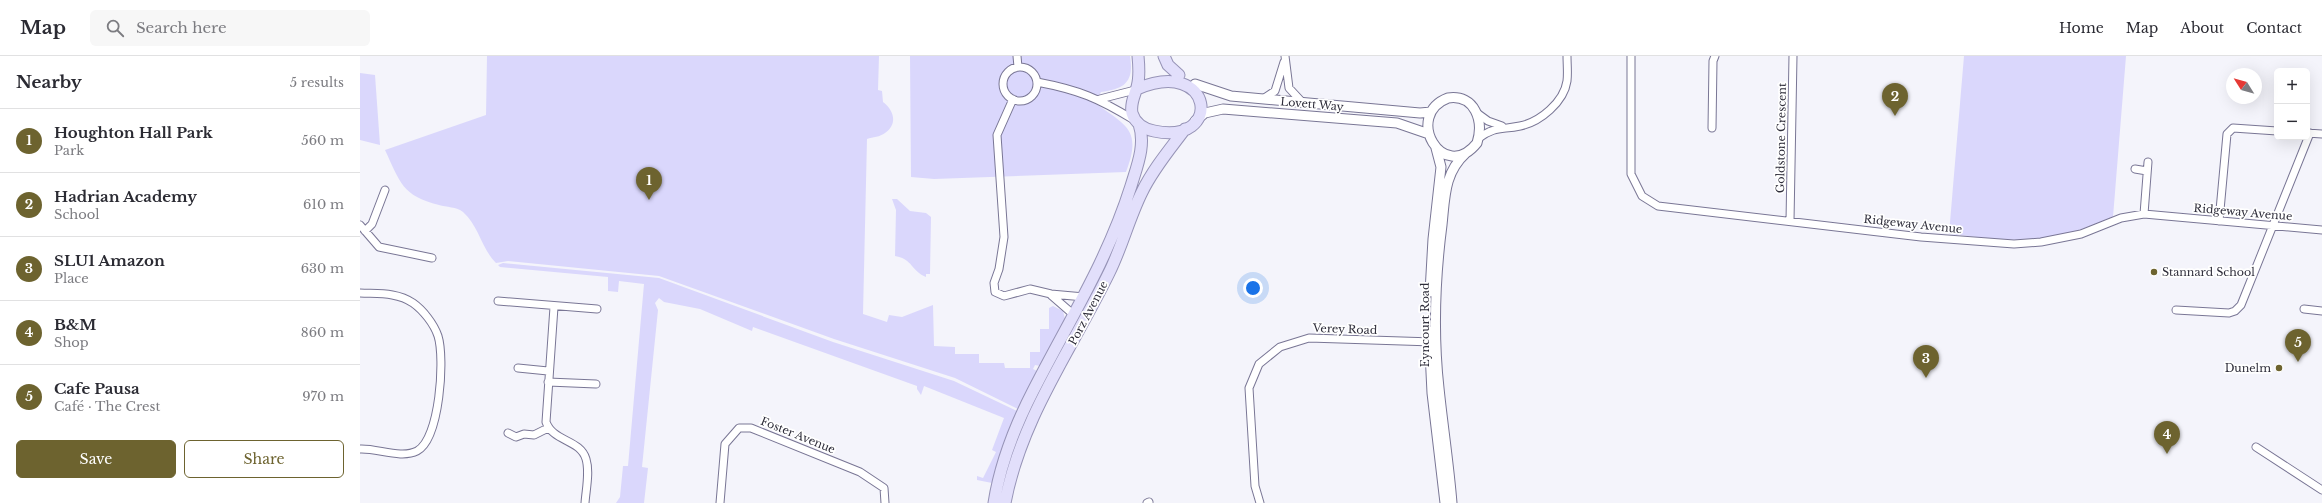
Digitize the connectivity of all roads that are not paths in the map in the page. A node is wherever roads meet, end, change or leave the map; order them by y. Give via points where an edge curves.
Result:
1 (1017, 56) edge
2 (1138, 56) edge
3 (1164, 56) edge
4 (1567, 56) edge
5 (1631, 56) edge
6 (1715, 56) edge
7 (1793, 56) edge
8 (1285, 57) edge
9 (1018, 67) junction
10 (1179, 75) junction
11 (1037, 82) junction
12 (1194, 84) junction
13 (1136, 89) junction
14 (1013, 99) junction
15 (1100, 99) junction
16 (1263, 99) junction
17 (1302, 102) junction
18 (1432, 112) junction
19 (1477, 113) junction
20 (1194, 121) junction
21 (1137, 122) junction
22 (1506, 127) junction
23 (1712, 128) dead end
24 (1185, 130) junction
25 (2274, 131) edge
26 (2310, 133) edge
27 (1428, 134) junction
28 (2322, 134) edge
29 (1479, 138) junction
30 (2306, 140) edge
31 (1436, 148) junction
32 (1466, 153) junction
33 (2148, 162) dead end
34 (2135, 170) dead end
35 (2148, 171) junction
36 (385, 190) dead end
37 (2144, 214) junction
38 (1790, 221) junction
39 (2218, 221) junction
40 (360, 225) edge
41 (2273, 225) junction
42 (2322, 230) edge
43 (366, 231) junction
44 (432, 258) dead end
45 (360, 293) edge
46 (1051, 294) junction
47 (1084, 296) junction
48 (498, 301) dead end
49 (554, 307) junction
50 (597, 309) dead end
51 (2304, 309) dead end
52 (2176, 310) dead end
53 (2322, 311) edge
54 (1074, 315) junction
55 (1432, 342) junction
56 (518, 368) dead end
57 (548, 371) junction
58 (548, 382) junction
59 (596, 384) dead end
60 (548, 428) junction
61 (508, 433) dead end
62 (2256, 447) dead end
63 (360, 449) edge
64 (2322, 490) edge
65 (585, 503) edge
66 (720, 503) edge
67 (885, 503) edge
68 (994, 503) edge
69 (1005, 503) edge
70 (1260, 503) edge
71 (1445, 503) edge
72 (1452, 503) edge

1 - 9 street
2 - 13 main road via 1139,74
3 - 10 main road via 1168,65
4 - 22 street via 1567,81 1561,98 1539,119 1526,125
5 - 38 street, Ridgeway Avenue via 1632,174 1642,196 1658,206
6 - 23 street
7 - 38 street, Goldstone Crescent
8 - 16 street via 1275,91
8 - 17 street via 1289,88
9 - 11 street via 1029,69
9 - 14 street via 1009,72 1004,81 1006,92
10 - 12 main road
10 - 13 main road via 1163,77
11 - 14 street via 1030,97 1025,100
11 - 15 street via 1069,88
12 - 16 street, Lovett Way via 1231,96
12 - 20 main road via 1199,91 1202,105
13 - 15 street
13 - 21 main road via 1132,112
14 - 46 street via 997,135 1004,237 994,283 995,292 1004,296 1030,289
15 - 21 street
16 - 17 street, Lovett Way
17 - 18 street, Lovett Way
18 - 19 street via 1440,102 1452,98 1469,102
18 - 27 street
19 - 22 street via 1488,121
19 - 29 street
20 - 24 main road
20 - 27 street, Lovett Way via 1223,109 1398,123
21 - 24 main road via 1147,130 1159,132
21 - 47 main road, Porz Avenue via 1142,134 1142,146 1125,204 1111,243
22 - 29 street via 1492,129
24 - 69 main road, Porz Avenue via 1142,192 1109,273 1038,404 1021,445
25 - 39 street via 2233,128 2226,134
26 - 28 street
27 - 31 street
29 - 32 street
30 - 41 street
31 - 32 street via 1452,156
31 - 55 street, Eyncourt Road via 1442,167 1433,239
32 - 55 street, Eyncourt Road via 1452,167 1447,185
33 - 35 street
34 - 35 street
35 - 37 street
36 - 43 street via 372,224
37 - 38 street, Ridgeway Avenue via 2121,218 2081,234 2041,242 2014,244 1921,237
37 - 39 street, Ridgeway Avenue
39 - 41 street, Ridgeway Avenue
40 - 43 street
41 - 42 street, Ridgeway Avenue
41 - 52 street via 2241,305 2235,311 2229,313
43 - 44 street via 380,248
45 - 63 street via 398,295 413,303 434,328 441,349 438,403 425,444 410,454
46 - 47 street
46 - 54 street
47 - 54 main road, Porz Avenue
48 - 49 street
49 - 50 street
49 - 57 street
51 - 53 street
54 - 68 main road, Porz Avenue via 1020,420 1006,456
55 - 70 street, Verey Road via 1308,338 1280,347 1260,364 1249,388 1255,486
55 - 71 street, Eyncourt Road via 1432,393
55 - 72 street, Eyncourt Road
56 - 57 street
57 - 58 street
58 - 59 street
58 - 60 street
60 - 61 street via 534,435 524,434 516,437
60 - 65 street via 585,454 588,467
62 - 64 street
66 - 67 street, Foster Avenue via 725,444 739,428 751,428 860,472 884,488

